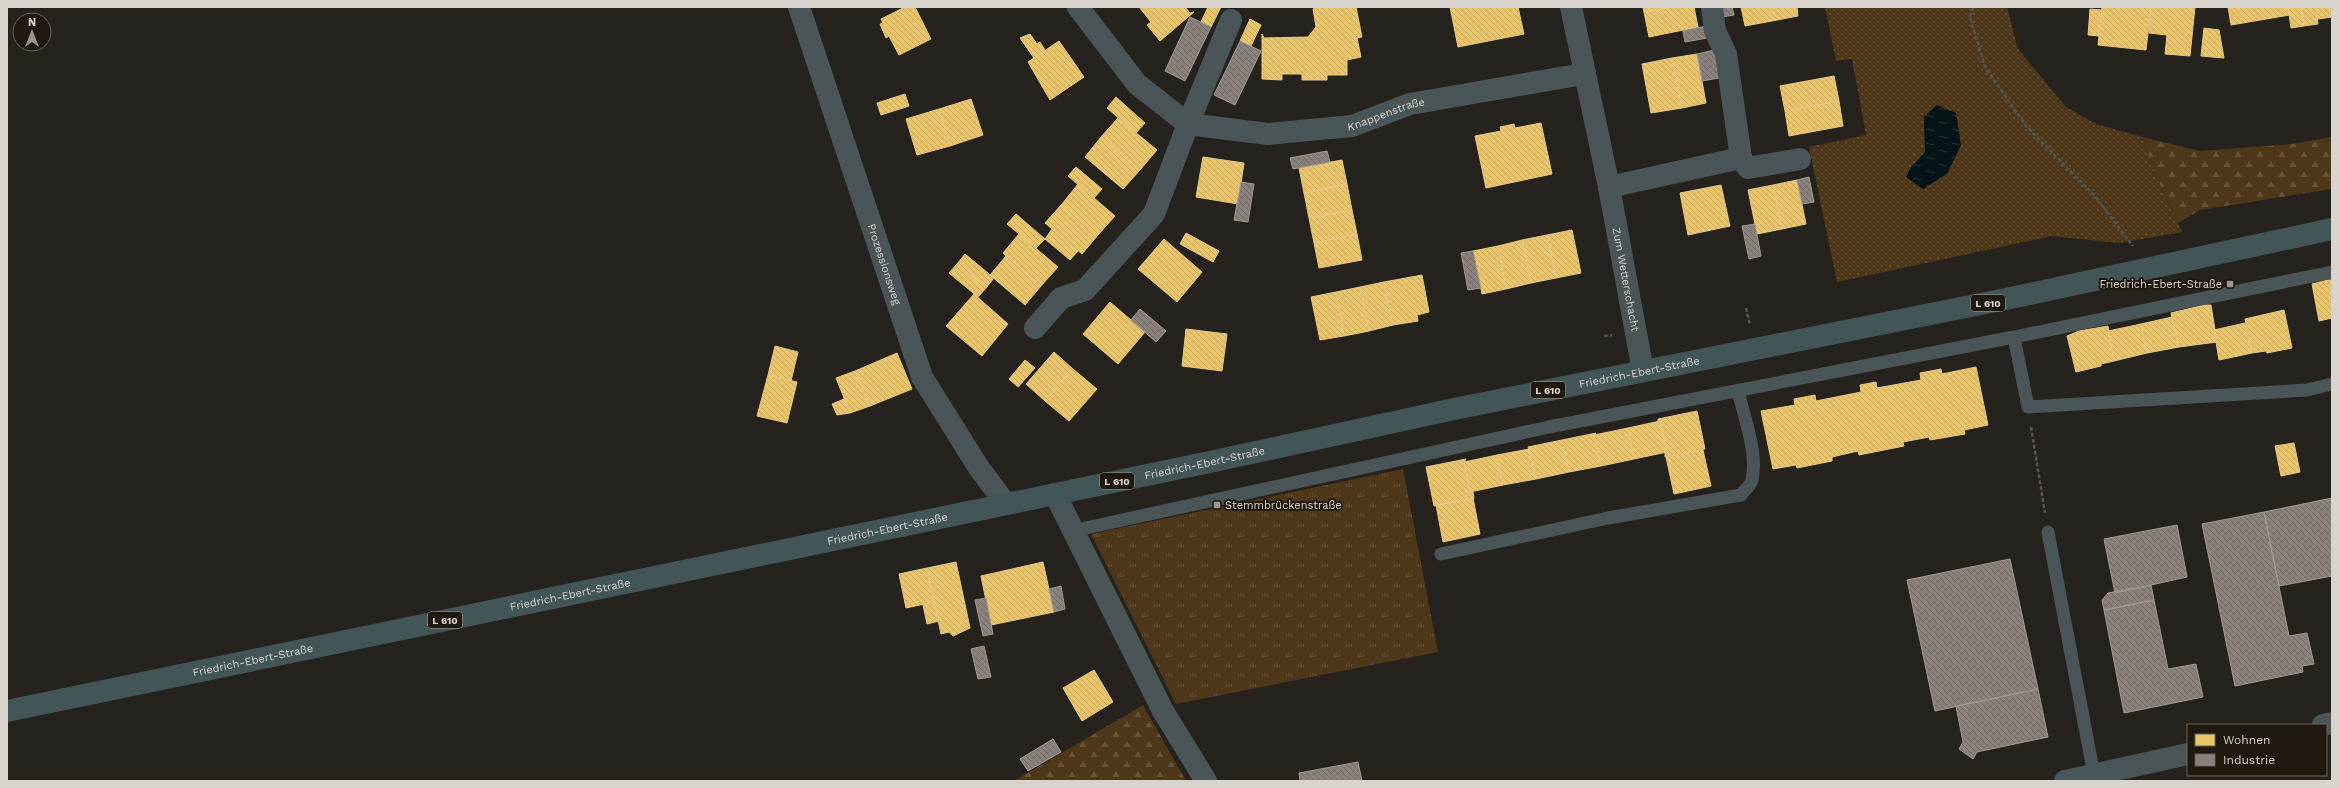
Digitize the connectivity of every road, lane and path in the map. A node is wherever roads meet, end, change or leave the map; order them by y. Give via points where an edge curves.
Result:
1 (799, 7) edge
2 (1078, 7) edge
3 (1571, 7) edge
4 (1712, 7) edge
5 (1973, 7) edge
6 (1231, 20) dead end
7 (1583, 74) junction
8 (1188, 124) junction
9 (1741, 158) junction
10 (1800, 159) dead end
11 (1609, 187) junction
12 (2332, 229) edge
13 (2150, 267) junction
14 (2332, 272) edge
15 (1035, 328) dead end
16 (2014, 337) junction
17 (1643, 371) junction
18 (2332, 384) edge
19 (1738, 390) junction
20 (2028, 407) junction
21 (1055, 494) junction
22 (1006, 504) junction
23 (1072, 531) junction
24 (2048, 532) joint
25 (1441, 554) dead end
26 (7, 711) edge
27 (2187, 754) edge
28 (2094, 775) junction
29 (1206, 781) edge
30 (2065, 781) edge

1 - 22 street, Prozessionsweg via 922,377 979,468
2 - 8 street via 1137,84
3 - 7 street, Zum Wetterschacht
4 - 9 street via 1715,31 1726,54
5 - 13 path via 1970,17 1985,67 2026,126 2094,195
6 - 8 street
7 - 8 street, Knappenstraße via 1410,104 1352,126 1268,134
7 - 11 street, Zum Wetterschacht
8 - 15 street via 1154,214 1085,290 1061,298
9 - 10 street via 1748,168
9 - 11 street
11 - 17 street, Zum Wetterschacht
12 - 13 main road, Friedrich-Ebert-Straße / L 610
13 - 17 main road, Friedrich-Ebert-Straße / L 610 via 2006,299
14 - 16 lane
16 - 19 lane
16 - 20 lane
17 - 21 main road, Friedrich-Ebert-Straße / L 610
18 - 20 lane via 2307,390
19 - 23 lane via 1549,427
19 - 25 lane via 1753,467 1752,482 1741,495 1608,518
20 - 24 path
21 - 22 main road, Friedrich-Ebert-Straße / L 610
21 - 23 street
22 - 26 main road, Friedrich-Ebert-Straße / L 610
23 - 29 street via 1163,711
24 - 28 lane
27 - 28 street
28 - 30 street

